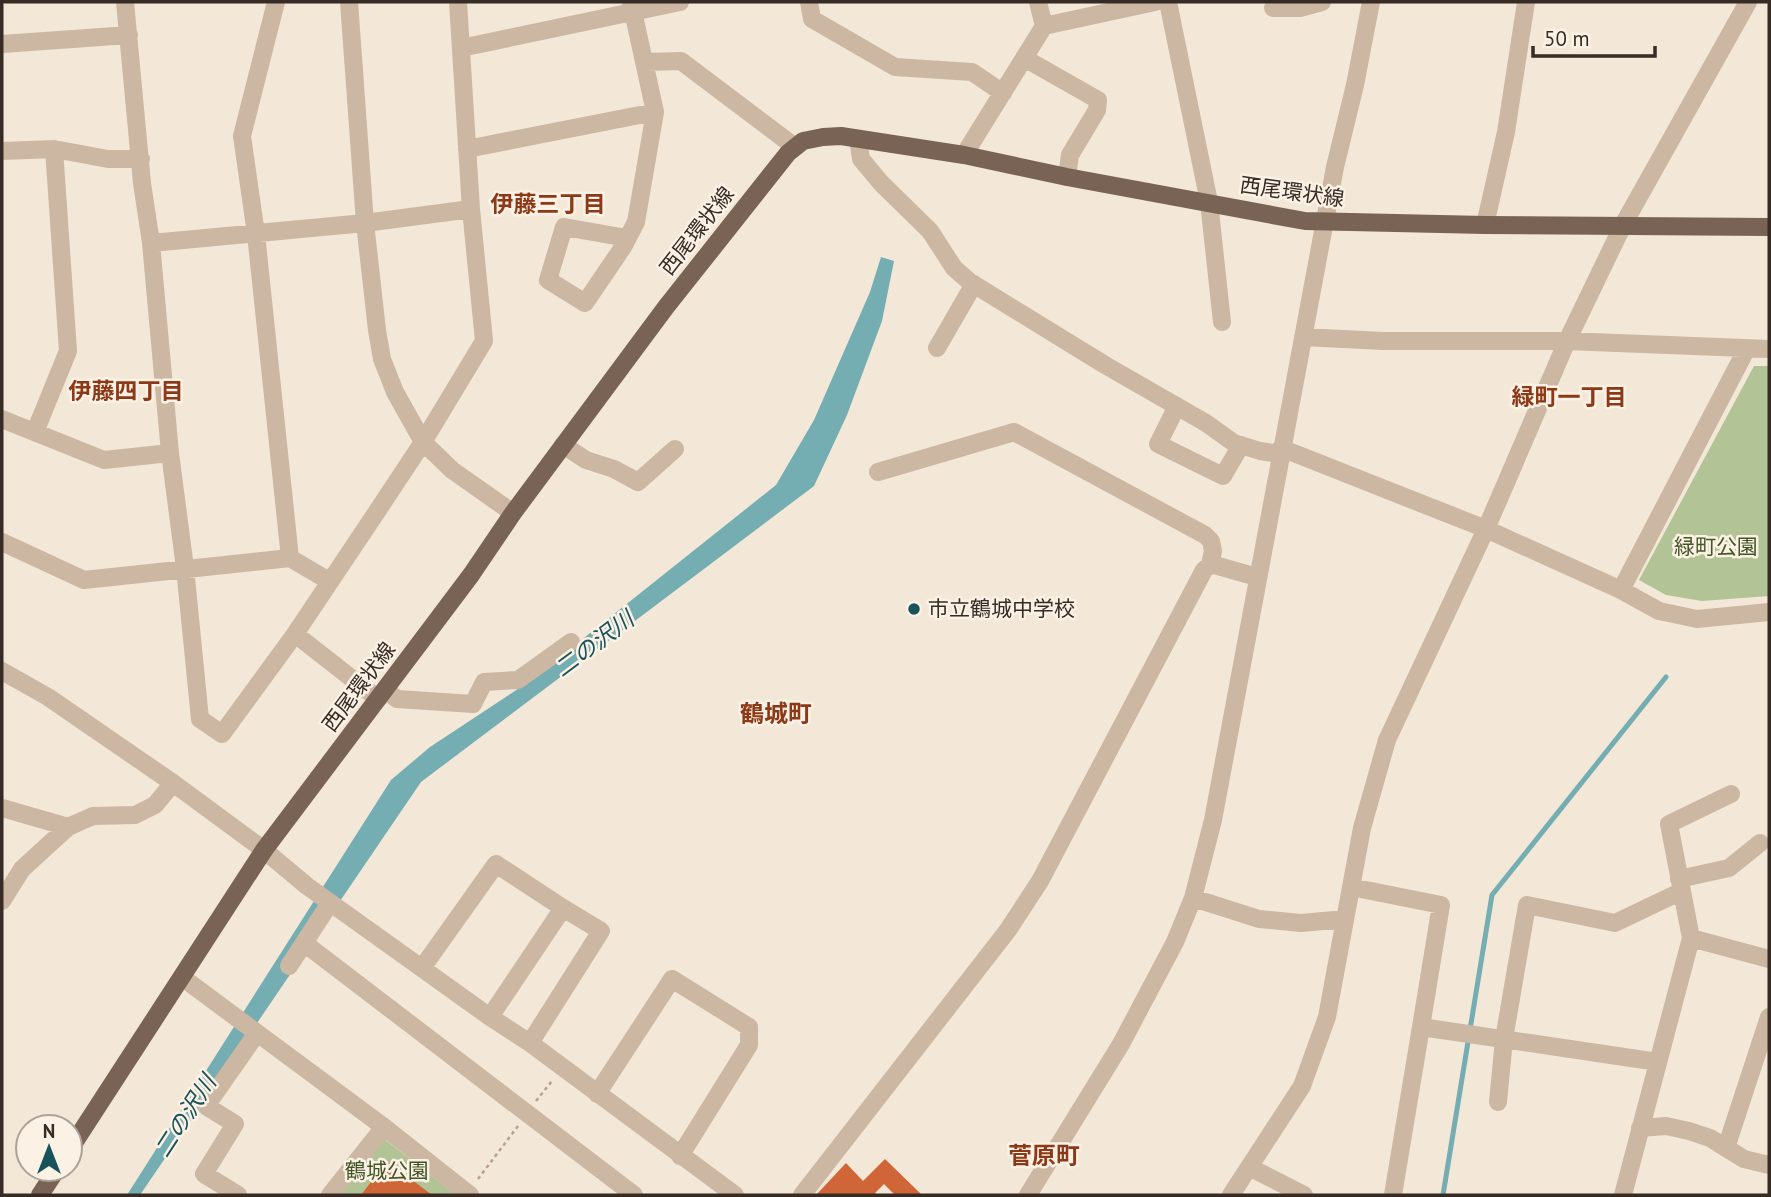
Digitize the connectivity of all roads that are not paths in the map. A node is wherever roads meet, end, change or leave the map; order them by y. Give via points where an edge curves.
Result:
1 (125, 2) edge
2 (276, 2) edge
3 (349, 2) edge
4 (458, 2) edge
5 (680, 2) edge
6 (809, 2) edge
7 (1038, 2) edge
8 (1155, 2) edge
9 (1168, 2) edge
10 (1322, 2) edge
11 (1371, 2) edge
12 (1526, 2) edge
13 (1748, 2) edge
14 (632, 7) edge
15 (1273, 8) dead end
16 (1044, 26) junction
17 (128, 35) junction
18 (2, 44) edge
19 (461, 48) junction
20 (1024, 58) junction
21 (645, 62) junction
22 (1003, 93) junction
23 (655, 112) junction
24 (858, 139) junction
25 (795, 147) junction
26 (54, 149) junction
27 (467, 149) junction
28 (2, 151) edge
29 (964, 155) junction
30 (141, 159) junction
31 (1067, 177) junction
32 (1209, 202) junction
33 (471, 209) junction
34 (1326, 222) junction
35 (365, 223) junction
36 (1485, 225) junction
37 (1623, 225) junction
38 (1769, 227) edge
39 (256, 234) junction
40 (627, 238) junction
41 (151, 243) junction
42 (974, 284) junction
43 (1222, 323) dead end
44 (1303, 337) junction
45 (1567, 341) junction
46 (937, 348) dead end
47 (1746, 349) junction
48 (1769, 349) edge
49 (1177, 406) junction
50 (2, 419) edge
51 (35, 432) junction
52 (424, 442) junction
53 (563, 445) junction
54 (1241, 445) junction
55 (676, 449) dead end
56 (1281, 451) junction
57 (170, 453) junction
58 (878, 472) dead end
59 (513, 513) junction
60 (1486, 529) junction
61 (2, 542) edge
62 (290, 558) junction
63 (1210, 565) junction
64 (185, 568) junction
65 (1256, 577) junction
66 (329, 582) junction
67 (1620, 590) junction
68 (1769, 612) edge
69 (295, 635) junction
70 (571, 642) dead end
71 (2, 671) edge
72 (382, 695) junction
73 (173, 783) junction
74 (1731, 794) dead end
75 (2, 808) edge
76 (68, 827) junction
77 (1760, 843) dead end
78 (264, 850) junction
79 (1681, 885) junction
80 (1351, 887) junction
81 (1193, 898) junction
82 (2, 901) edge
83 (330, 903) junction
84 (563, 908) junction
85 (1345, 919) junction
86 (1691, 938) junction
87 (304, 943) junction
88 (1769, 959) edge
89 (289, 966) dead end
90 (422, 968) junction
91 (183, 978) junction
92 (490, 1017) junction
93 (1769, 1017) edge
94 (1420, 1027) junction
95 (257, 1033) junction
96 (1504, 1039) junction
97 (530, 1043) junction
98 (1658, 1062) junction
99 (597, 1094) junction
100 (1498, 1102) dead end
101 (384, 1127) junction
102 (84, 1128) edge
103 (1640, 1128) junction
104 (1726, 1148) junction
105 (680, 1156) junction
106 (1769, 1165) edge
107 (1249, 1167) junction
108 (469, 1194) edge
109 (238, 1195) edge
110 (330, 1195) edge
111 (634, 1195) edge
112 (735, 1195) edge
113 (802, 1195) edge
114 (1028, 1195) edge
115 (1231, 1195) edge
116 (1304, 1195) edge
117 (1393, 1195) edge
118 (1623, 1195) edge

1 - 17 street
2 - 39 street via 242,136
3 - 35 street
4 - 19 street
5 - 14 street
6 - 22 street via 812,19 895,67 972,72
7 - 16 street
8 - 16 street
9 - 32 street
10 - 15 street
11 - 34 street
12 - 36 street via 1506,132
13 - 37 street
14 - 19 street
14 - 21 street
16 - 20 street
17 - 18 street
17 - 30 street
19 - 27 street
20 - 22 street
20 - 31 street via 1098,100 1097,110 1070,155
21 - 23 street
21 - 25 street via 681,61
22 - 29 street
23 - 27 street
23 - 40 street via 636,222
24 - 25 main road, 西尾環状線 via 822,137
24 - 29 main road, 西尾環状線
24 - 42 street via 861,159 930,231 954,268
25 - 53 main road, 西尾環状線 via 770,173
26 - 28 street
26 - 30 street via 108,159
26 - 51 street via 68,351
27 - 33 street
29 - 31 main road, 西尾環状線
30 - 41 street
31 - 32 main road, 西尾環状線
32 - 34 main road, 西尾環状線
32 - 43 street
33 - 35 street
33 - 52 street via 484,341
34 - 36 main road, 西尾環状線
34 - 44 street
35 - 39 street
35 - 52 street via 383,359 395,392
36 - 37 main road, 西尾環状線
37 - 38 main road, 西尾環状線
37 - 45 street
39 - 41 street
39 - 62 street
40 - 40 street via 585,303 548,279 564,226
41 - 57 street
42 - 46 street
42 - 49 street
44 - 45 street
44 - 56 street
45 - 47 street
45 - 60 street
47 - 48 street
47 - 67 street
49 - 54 street
49 - 54 street via 1158,444 1223,476
50 - 51 street
51 - 57 street via 104,460
52 - 59 street via 452,470
52 - 66 street
53 - 55 street via 638,482
53 - 59 main road, 西尾環状線
54 - 56 street
56 - 60 street
56 - 65 street
57 - 64 street
58 - 63 street via 1014,432 1205,535 1213,551
59 - 72 main road, 西尾環状線
60 - 67 street
60 - 80 street via 1387,740
61 - 64 street via 84,580
62 - 64 street
62 - 66 street
63 - 65 street
63 - 113 street via 1040,881 1008,930
64 - 69 street via 200,719 222,734
65 - 81 street via 1213,820
66 - 69 street
67 - 68 street via 1659,611 1697,619
69 - 72 street
70 - 72 street via 518,680 484,682 473,705
71 - 73 street
72 - 78 main road, 西尾環状線
73 - 76 street via 155,804 135,814 93,816
73 - 78 street
74 - 79 street via 1669,824
75 - 76 street
76 - 82 street via 22,869
77 - 79 street via 1729,867
78 - 83 street
78 - 91 main road, 西尾環状線
79 - 86 street
79 - 96 street via 1615,923 1527,905
80 - 85 street
80 - 94 street via 1441,905
81 - 85 street via 1259,919 1301,923
81 - 114 street via 1121,1044
83 - 87 street
83 - 90 street
84 - 90 street via 496,864
84 - 92 street
84 - 97 street via 601,931
85 - 107 street via 1327,1017 1302,1087
86 - 88 street
86 - 98 street
87 - 89 street
87 - 111 street
90 - 92 street
91 - 95 street
91 - 102 main road, 西尾環状線
92 - 97 street
93 - 104 street
94 - 96 street
94 - 117 street
95 - 101 street
95 - 109 street via 206,1106 235,1124 204,1174
96 - 98 street
96 - 100 street
97 - 99 street
98 - 103 street
99 - 105 street
99 - 105 street via 672,979 749,1027 748,1045
101 - 108 street
101 - 110 street
103 - 104 street via 1666,1126 1689,1131
103 - 118 street
104 - 106 street via 1744,1159
105 - 112 street
107 - 115 street
107 - 116 street

